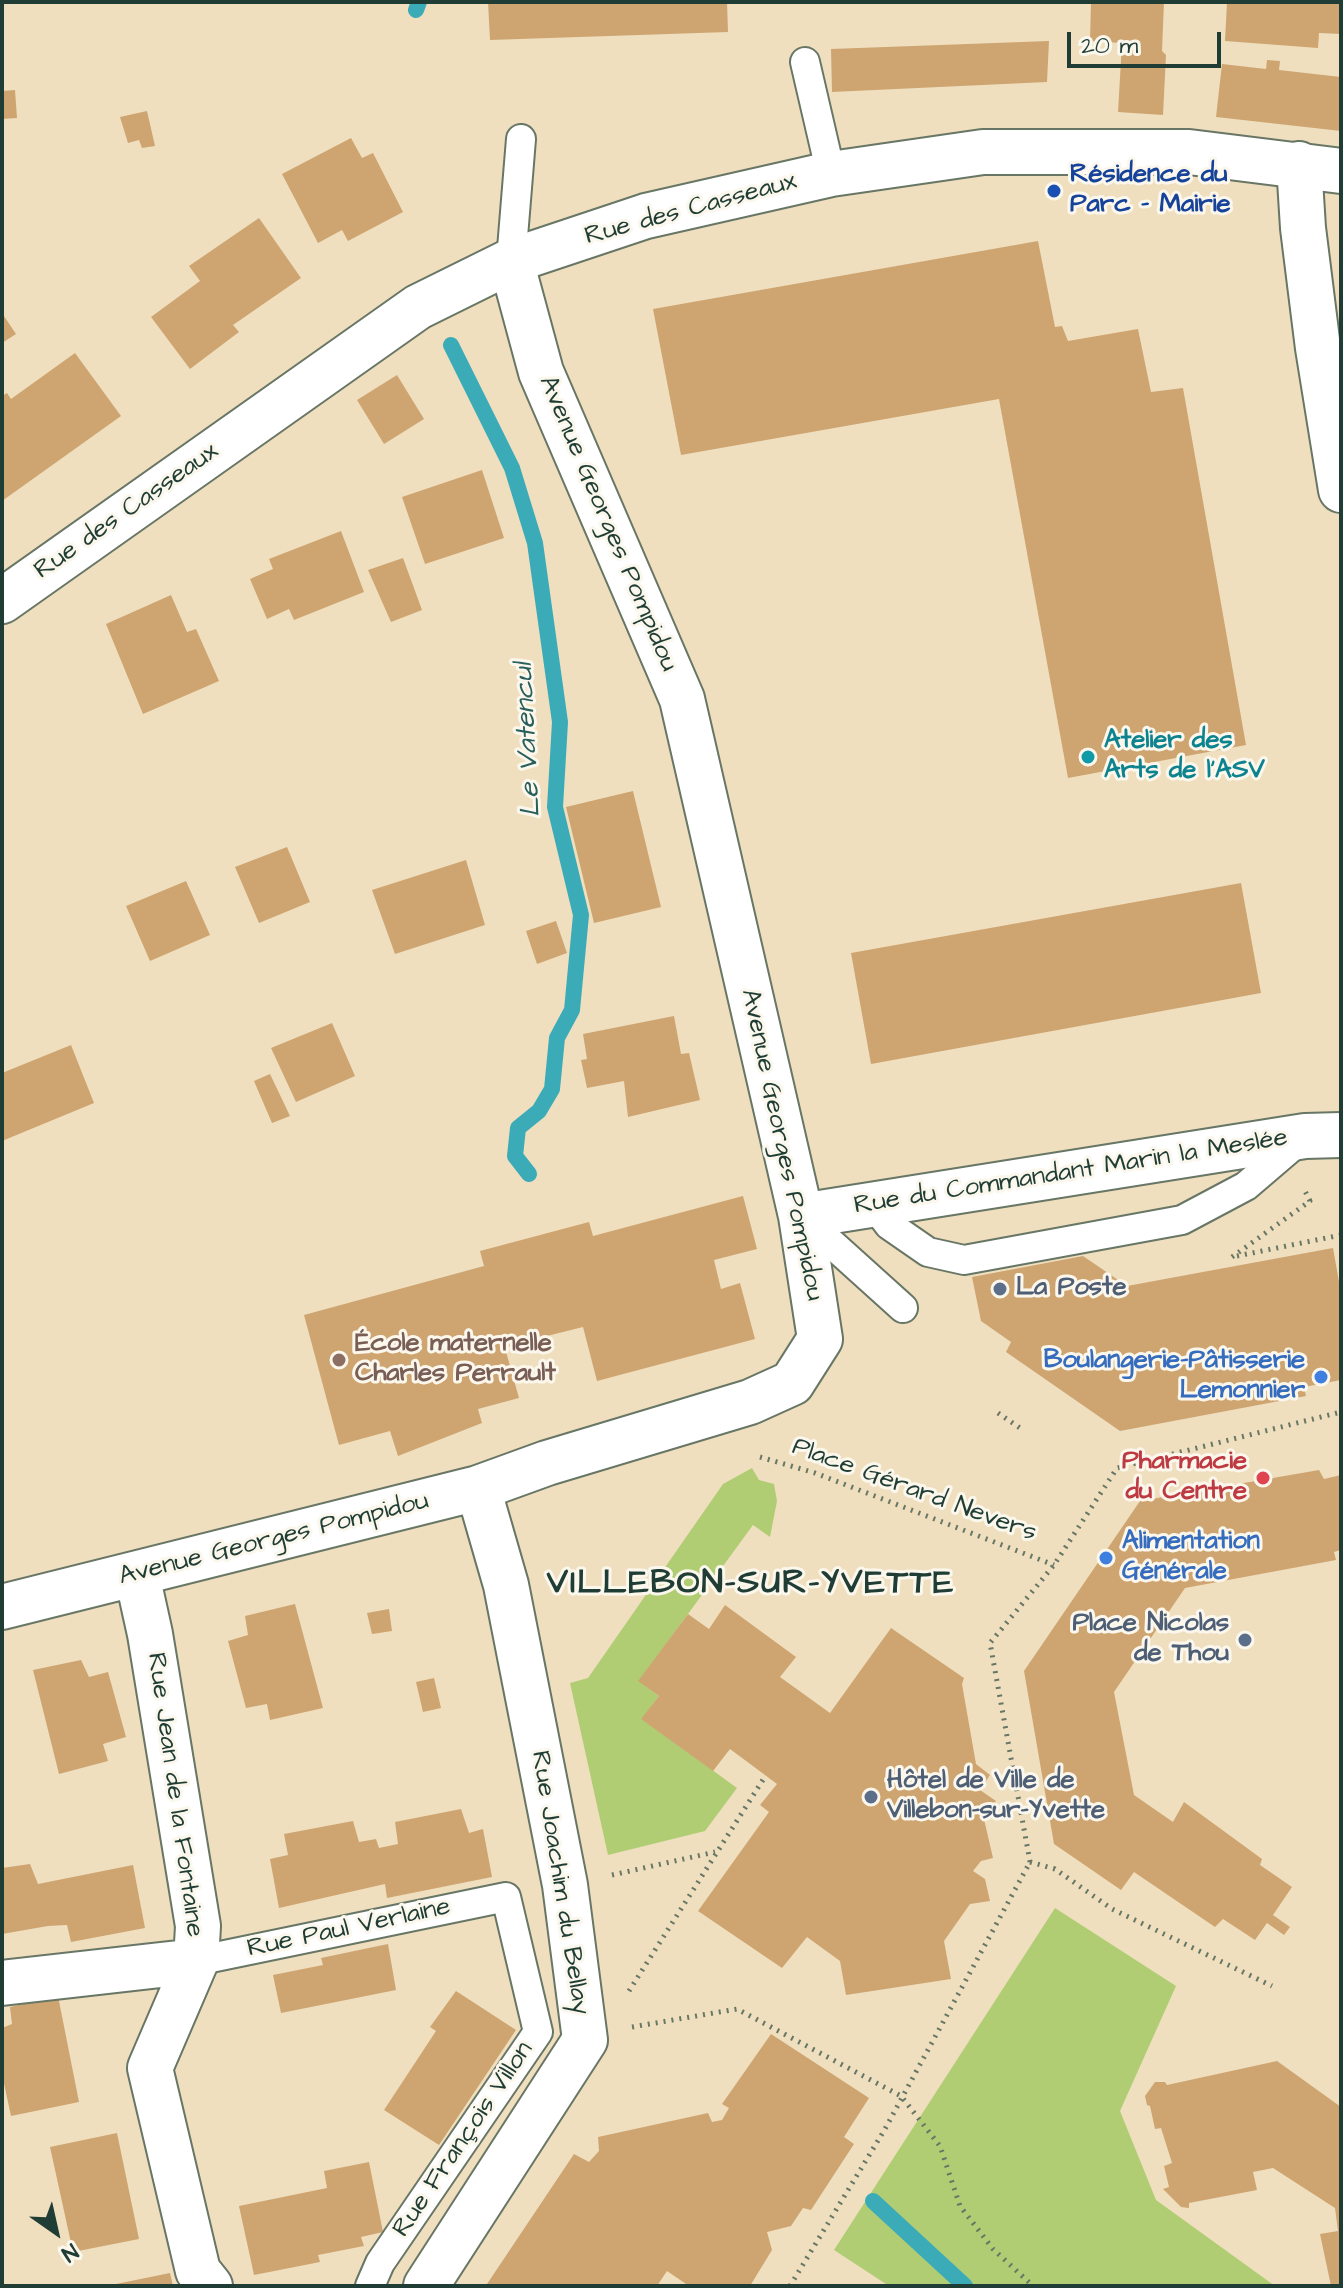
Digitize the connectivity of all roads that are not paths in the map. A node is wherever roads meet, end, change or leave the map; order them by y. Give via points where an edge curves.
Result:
1 (805, 62) dead end
2 (521, 139) dead end
3 (1320, 168) edge
4 (831, 174) junction
5 (511, 261) junction
6 (1330, 346) edge
7 (1341, 490) edge
8 (2, 601) edge
9 (1323, 1136) edge
10 (873, 1204) junction
11 (801, 1216) junction
12 (903, 1308) dead end
13 (478, 1488) junction
14 (137, 1575) junction
15 (2, 1607) edge
16 (506, 1897) joint
17 (196, 1961) junction
18 (2, 1983) edge
19 (210, 2286) edge
20 (370, 2286) edge
21 (426, 2286) edge

1 - 4 lane
2 - 5 lane
3 - 4 street, Rue des Casseaux via 1189,152 983,152
3 - 6 street via 1303,228
4 - 5 street, Rue des Casseaux via 646,216
5 - 8 street, Rue des Casseaux via 418,307
5 - 11 street, Avenue Georges Pompidou via 541,372 682,699
6 - 7 street
9 - 10 street, Rue du Commandant Marin la Meslée
9 - 10 lane via 1182,1220 964,1260 928,1252 889,1225
10 - 11 street, Rue du Commandant Marin la Meslée
11 - 12 lane
11 - 13 street, Avenue Georges Pompidou via 820,1339 792,1383 750,1402
13 - 14 street, Avenue Georges Pompidou
13 - 21 street, Rue Joachim du Bellay via 506,1585 565,1885 585,2040
14 - 15 street, Avenue Georges Pompidou
14 - 17 street, Rue Jean de la Fontaine via 198,1926
16 - 17 lane, Rue Paul Verlaine
16 - 20 lane, Rue François Villon via 538,2032 380,2263
17 - 18 street, Rue Paul Verlaine
17 - 19 street, Rue Jean de la Fontaine via 150,2068 198,2271

